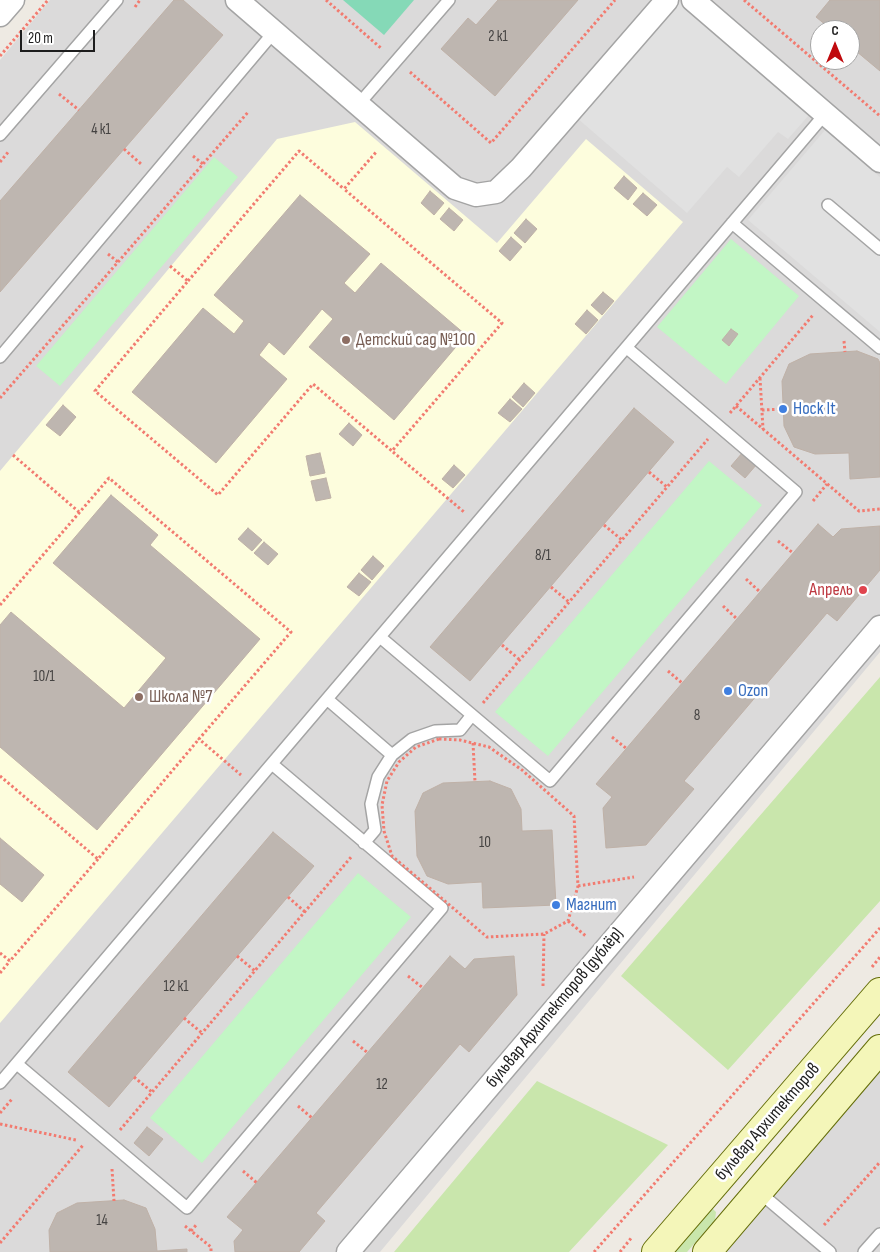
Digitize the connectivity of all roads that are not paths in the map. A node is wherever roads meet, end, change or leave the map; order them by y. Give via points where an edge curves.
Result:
1 (13, 0) edge
2 (117, 0) edge
3 (237, 0) edge
4 (449, 0) edge
5 (667, 0) edge
6 (693, 0) edge
7 (0, 15) edge
8 (274, 32) junction
9 (358, 105) junction
10 (826, 114) junction
11 (0, 135) edge
12 (880, 161) edge
13 (828, 205) dead end
14 (732, 223) junction
15 (880, 249) edge
16 (626, 348) junction
17 (880, 348) edge
18 (0, 357) edge
19 (880, 627) edge
20 (380, 637) junction
21 (327, 699) junction
22 (472, 715) junction
23 (392, 755) junction
24 (272, 764) junction
25 (364, 843) junction
26 (880, 992) edge
27 (880, 1049) edge
28 (17, 1064) junction
29 (0, 1084) edge
30 (758, 1191) junction
31 (880, 1234) edge
32 (348, 1252) edge
33 (656, 1252) edge
34 (706, 1252) edge
35 (830, 1252) edge
36 (864, 1252) edge

1 - 7 street
2 - 11 lane
3 - 8 street
4 - 9 lane
5 - 9 street via 521,168 496,192 476,196 454,188
6 - 10 street
8 - 9 street
8 - 18 lane
10 - 12 street
10 - 14 lane
13 - 15 lane
14 - 16 lane
14 - 17 lane
16 - 20 lane
16 - 22 lane via 796,492 550,781
19 - 32 street, бульвар Архитекторов (дублёр)
20 - 21 lane
20 - 22 lane
21 - 23 lane
21 - 24 lane
22 - 23 lane via 460,730 435,731 412,740
23 - 25 lane via 378,777 372,804 375,830
24 - 25 lane
24 - 28 lane
25 - 28 lane via 442,908 187,1208
26 - 33 main road, бульвар Архитекторов
27 - 30 main road
28 - 29 lane
30 - 34 main road
30 - 35 lane
31 - 36 lane

